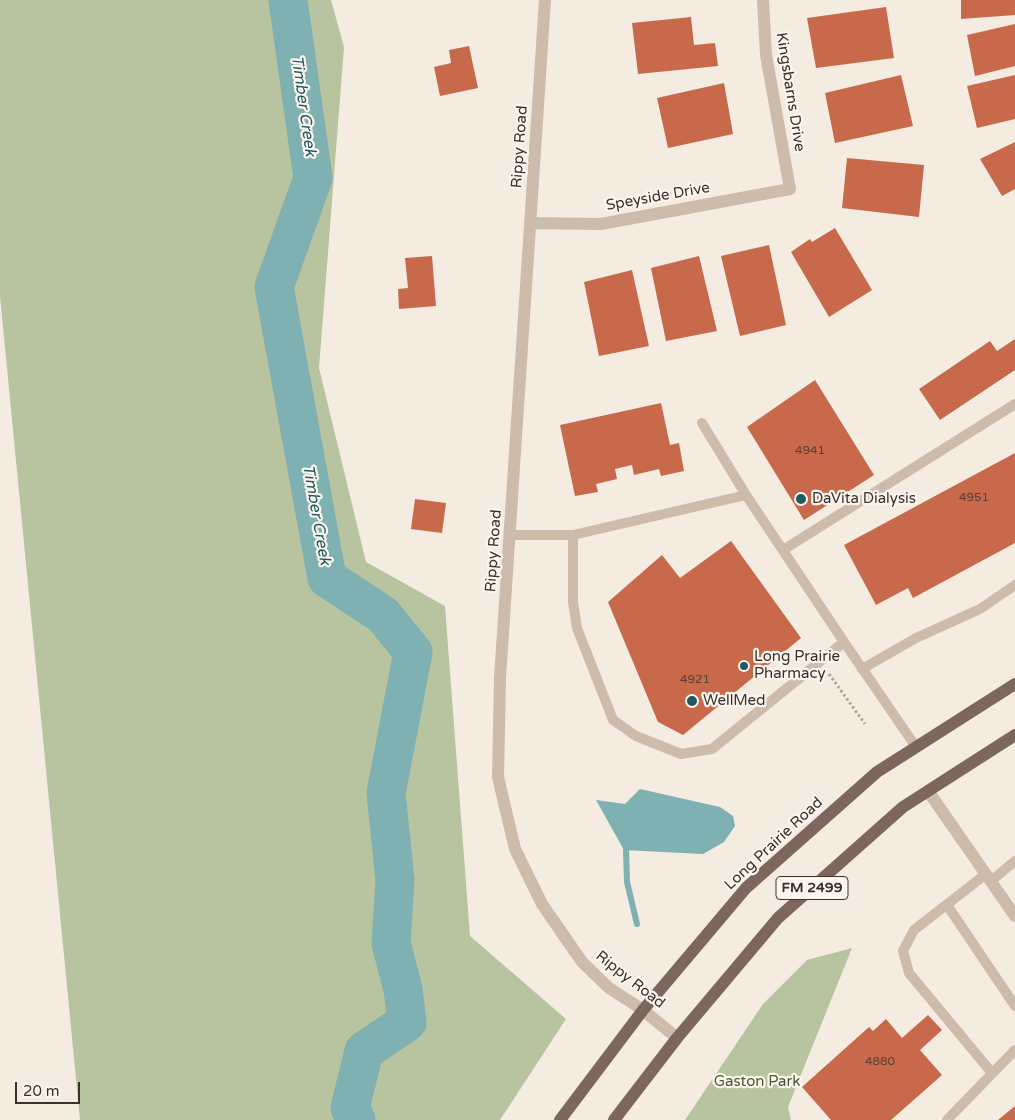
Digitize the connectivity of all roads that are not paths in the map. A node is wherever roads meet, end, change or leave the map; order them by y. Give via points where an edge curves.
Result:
1 (545, 0) edge
2 (763, 0) edge
3 (790, 189) joint
4 (531, 223) junction
5 (1015, 404) edge
6 (702, 423) dead end
7 (746, 495) junction
8 (511, 535) junction
9 (573, 535) junction
10 (783, 550) junction
11 (1015, 585) edge
12 (844, 642) junction
13 (862, 669) junction
14 (1015, 684) edge
15 (1015, 735) edge
16 (916, 747) junction
17 (928, 790) junction
18 (1015, 861) edge
19 (988, 877) junction
20 (947, 904) junction
21 (1015, 916) edge
22 (1015, 1006) edge
23 (643, 1010) junction
24 (677, 1038) junction
25 (1015, 1050) edge
26 (992, 1073) junction
27 (560, 1120) edge
28 (614, 1120) edge
29 (947, 1120) edge

1 - 4 street, Rippy Road
2 - 3 street, Kingsbarns Drive via 766,55
3 - 4 street, Speyside Drive via 600,224
4 - 8 street, Rippy Road
5 - 10 lane
6 - 7 lane
7 - 9 lane
7 - 10 lane
8 - 9 lane
8 - 23 street, Rippy Road via 500,678 498,777 516,848 542,904 582,962 609,988
9 - 12 lane via 573,602 577,628 613,720 636,736 681,754 712,749
10 - 12 lane
11 - 13 lane via 980,609 916,638
12 - 13 lane
13 - 16 lane
14 - 16 main road, Long Prairie Road / FM 2499
15 - 17 main road, FM 2499
16 - 23 main road, Long Prairie Road / FM 2499 via 877,772 746,888
17 - 19 street
17 - 24 main road, FM 2499 via 903,807 778,918
18 - 19 lane
19 - 20 lane
19 - 21 street
20 - 22 lane
20 - 26 lane via 914,930 903,951 909,973
23 - 24 street, Rippy Road
23 - 27 main road, Long Prairie Road / FM 2499
24 - 28 main road, FM 2499
25 - 26 lane
26 - 29 lane

